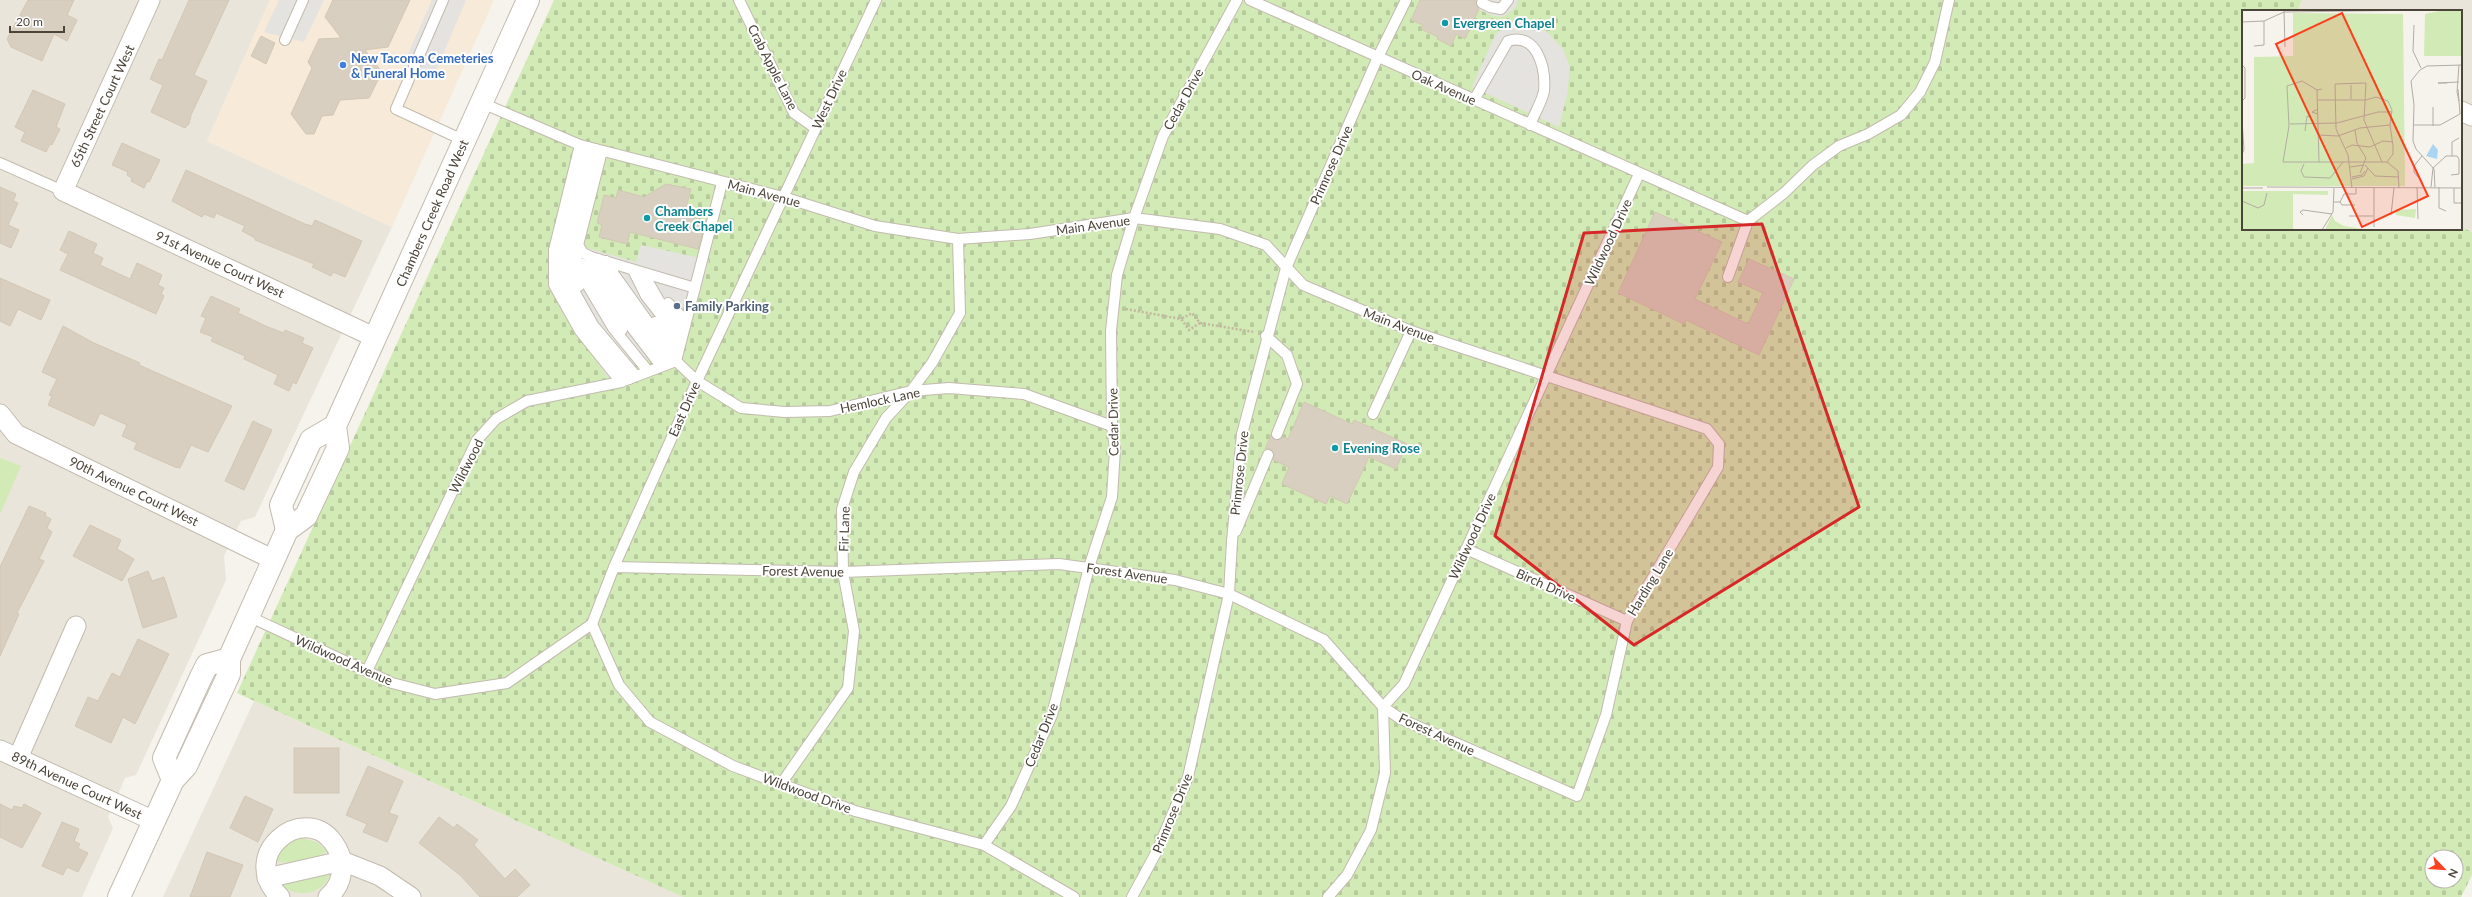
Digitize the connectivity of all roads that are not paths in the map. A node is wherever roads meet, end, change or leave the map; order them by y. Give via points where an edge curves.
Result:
1 (150, 0) edge
2 (303, 0) edge
3 (443, 0) edge
4 (528, 0) edge
5 (739, 0) edge
6 (876, 0) edge
7 (1237, 0) edge
8 (1250, 0) edge
9 (1406, 0) edge
10 (1508, 0) edge
11 (1949, 0) edge
12 (1482, 3) dead end
13 (285, 40) dead end
14 (1378, 57) junction
15 (1474, 100) junction
16 (482, 103) junction
17 (2462, 111) edge
18 (2472, 116) edge
19 (1530, 125) junction
20 (815, 128) junction
21 (465, 141) junction
22 (591, 148) junction
23 (0, 163) edge
24 (1639, 174) junction
25 (722, 183) junction
26 (63, 191) junction
27 (783, 197) junction
28 (1134, 218) junction
29 (1748, 221) junction
30 (958, 238) junction
31 (599, 258) junction
32 (1286, 268) junction
33 (642, 273) junction
34 (1728, 277) dead end
35 (695, 288) junction
36 (1411, 332) junction
37 (1267, 335) junction
38 (682, 336) junction
39 (376, 338) junction
40 (648, 371) junction
41 (1546, 375) junction
42 (697, 381) junction
43 (911, 391) junction
44 (0, 414) edge
45 (1373, 414) dead end
46 (1112, 426) junction
47 (1277, 434) dead end
48 (1719, 444) joint
49 (1268, 455) dead end
50 (1232, 541) junction
51 (1466, 549) junction
52 (274, 560) junction
53 (614, 567) junction
54 (1089, 567) junction
55 (843, 572) junction
56 (1229, 594) junction
57 (248, 616) junction
58 (1627, 621) junction
59 (592, 624) junction
60 (76, 626) dead end
61 (367, 671) junction
62 (1383, 707) junction
63 (0, 750) edge
64 (18, 758) junction
65 (781, 784) junction
66 (1577, 796) joint
67 (154, 821) junction
68 (984, 845) junction
69 (342, 861) junction
70 (267, 878) junction
71 (119, 897) edge
72 (280, 897) edge
73 (328, 897) edge
74 (411, 897) edge
75 (1074, 897) edge
76 (1132, 897) edge
77 (1328, 897) edge

1 - 26 street, 65th Street Court West
2 - 13 lane
3 - 21 lane via 396,109
4 - 16 street, Chambers Creek Road West
5 - 20 lane, Crab Apple Lane via 794,113
6 - 20 lane, West Drive
7 - 28 lane, Cedar Drive via 1163,136
8 - 14 lane, Oak Avenue
9 - 14 lane, Primrose Drive
10 - 12 lane via 1501,9 1490,8
11 - 29 lane via 1934,62 1920,92 1901,115 1868,134 1839,146
14 - 15 lane, Oak Avenue
14 - 32 lane, Primrose Drive
15 - 19 lane, Oak Avenue
15 - 19 lane via 1508,41 1516,39 1527,42 1542,61 1544,75 1543,92
16 - 21 street, Chambers Creek Road West
16 - 22 lane, Main Avenue
17 - 18 street
19 - 24 lane, Oak Avenue
20 - 27 lane, West Drive
21 - 39 street, Chambers Creek Road West
22 - 25 lane, Main Avenue
22 - 31 lane
22 - 40 lane via 569,247 568,280 593,325
22 - 40 lane via 554,250 554,285 580,331
23 - 26 lane
24 - 29 lane, Oak Avenue
24 - 41 lane, Wildwood Drive
25 - 27 lane, Main Avenue
25 - 35 lane
26 - 39 street, 91st Avenue Court West
27 - 30 lane, Main Avenue via 875,226
27 - 42 lane, East Drive
28 - 30 lane, Main Avenue via 1030,234
28 - 32 lane, Main Avenue via 1220,228 1266,245
28 - 46 lane, Cedar Drive via 1117,275 1111,331
29 - 34 lane
30 - 43 lane, Fir Lane via 960,313 932,363
31 - 33 lane
31 - 38 lane via 620,272 639,300
31 - 40 lane via 613,273
31 - 40 lane via 598,275
31 - 40 lane via 582,276 612,328
32 - 36 lane, Main Avenue via 1303,285
32 - 37 lane, Primrose Drive
33 - 35 lane
33 - 38 lane via 672,309
33 - 38 lane via 646,296
35 - 38 lane
36 - 41 lane, Main Avenue
36 - 45 lane
37 - 47 lane via 1288,355 1298,384
37 - 50 lane, Primrose Drive via 1242,434
38 - 40 lane
39 - 52 street, Chambers Creek Road West via 335,426 338,448 306,516 287,530
40 - 42 lane
40 - 61 lane, Wildwood via 527,401 496,419 477,440
41 - 48 lane, Main Avenue via 1707,429
41 - 51 lane, Wildwood Drive
42 - 43 lane, Hemlock Lane via 742,408 785,412 830,411
42 - 53 lane, East Drive
43 - 46 lane, Hemlock Lane via 949,388 1024,394
43 - 55 lane, Fir Lane via 886,418 854,472 842,508
44 - 52 street, 90th Avenue Court West via 16,434
46 - 54 lane, Cedar Drive via 1115,449 1112,497
48 - 58 lane, Harding Lane via 1718,467
49 - 50 lane
50 - 56 lane, Primrose Drive
51 - 58 lane, Birch Drive
51 - 62 lane, Wildwood Drive via 1404,684
52 - 57 street, Chambers Creek Road West
53 - 55 lane, Forest Avenue
53 - 59 lane, East Drive
54 - 55 lane, Forest Avenue via 1059,564
54 - 56 lane, Forest Avenue via 1174,580
54 - 68 lane, Cedar Drive via 1052,715 1011,806
55 - 65 lane, Fir Lane via 854,631 848,688
56 - 62 lane, Forest Avenue via 1324,640
56 - 76 lane, Primrose Drive via 1188,777 1157,851
57 - 61 lane, Wildwood Avenue
57 - 67 street, Chambers Creek Road West via 229,659 229,674 186,766 173,780
58 - 66 lane, Harding Lane via 1606,715
59 - 61 lane, Wildwood Avenue via 507,684 435,694 392,683
59 - 65 lane, Wildwood Drive via 619,684 650,722 733,766
60 - 64 street
62 - 66 lane, Forest Avenue via 1401,719
62 - 77 lane via 1385,773 1371,830 1347,875
63 - 64 street, 89th Avenue Court West
64 - 67 street, 89th Avenue Court West
65 - 68 lane, Wildwood Drive via 855,810
67 - 71 street, Chambers Creek Road West
68 - 75 lane, Wildwood Drive
69 - 70 street
69 - 70 street via 338,849 330,839 314,830 295,829 284,834 271,848 265,866
69 - 73 street via 338,886
69 - 74 street via 380,876
70 - 72 street via 272,890

